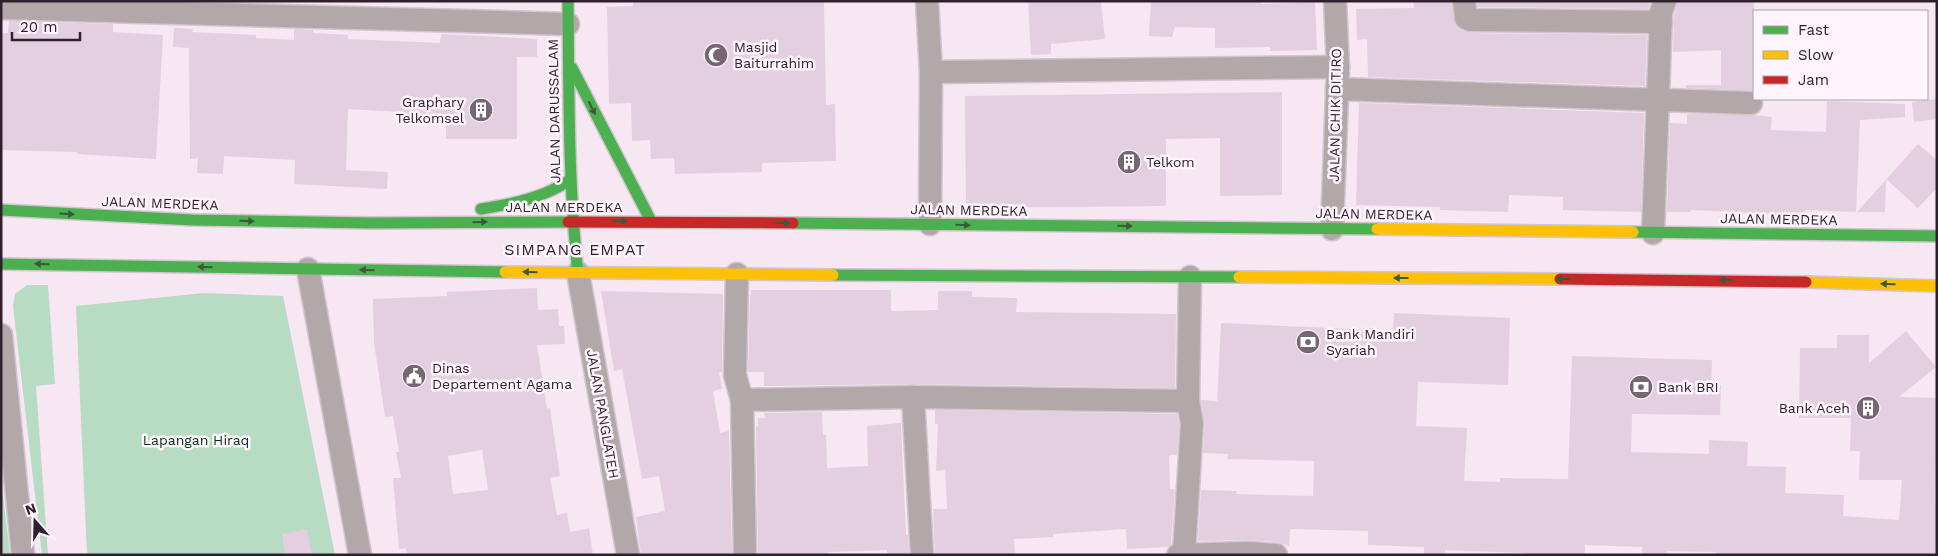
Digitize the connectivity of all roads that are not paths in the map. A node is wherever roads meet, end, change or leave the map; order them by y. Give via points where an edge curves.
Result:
1 (568, 1) edge
2 (927, 1) edge
3 (1335, 1) edge
4 (1464, 1) edge
5 (1, 8) edge
6 (1663, 11) edge
7 (568, 24) junction
8 (570, 65) junction
9 (1338, 67) junction
10 (931, 72) junction
11 (1337, 89) junction
12 (1658, 100) junction
13 (1751, 103) dead end
14 (570, 180) junction
15 (1, 210) edge
16 (572, 221) junction
17 (651, 221) junction
18 (370, 224) junction
19 (930, 224) junction
20 (1332, 229) junction
21 (1653, 232) junction
22 (1937, 236) edge
23 (1, 264) edge
24 (308, 269) junction
25 (578, 273) junction
26 (737, 274) junction
27 (1190, 277) junction
28 (1937, 286) edge
29 (1, 335) edge
30 (913, 397) junction
31 (742, 400) junction
32 (1188, 401) junction
33 (1184, 554) edge
34 (23, 555) edge
35 (360, 555) edge
36 (628, 555) edge
37 (745, 555) edge
38 (922, 555) edge
39 (1178, 555) edge
40 (1276, 555) edge

1 - 7 main road, JALAN DARUSSALAM
2 - 10 street
3 - 9 street, JALAN CHIK DITIRO
4 - 6 street via 1466,18 1470,20
5 - 7 street
6 - 12 street
7 - 8 main road, JALAN DARUSSALAM
8 - 14 main road, JALAN DARUSSALAM
8 -> 17 main road
9 - 10 street
9 - 11 street, JALAN CHIK DITIRO
10 - 19 street
11 - 12 street
11 - 20 street, JALAN CHIK DITIRO
12 - 13 street
12 - 21 street
14 - 16 main road, JALAN DARUSSALAM
14 - 18 main road via 555,191 531,200
15 -> 18 main road, JALAN MERDEKA via 193,220
16 -> 17 main road, JALAN MERDEKA
18 -> 16 main road, JALAN MERDEKA
16 - 25 main road, JALAN DARUSSALAM
17 -> 19 main road, JALAN MERDEKA
19 -> 20 main road, JALAN MERDEKA
20 - 21 main road, JALAN MERDEKA
21 - 22 main road, JALAN MERDEKA
24 -> 23 main road
25 -> 24 main road
24 - 35 street
25 - 26 main road
25 - 36 street, JALAN PANGLATEH
26 - 27 main road
26 - 31 street via 735,375
28 -> 27 main road via 1736,280
27 - 32 street
29 - 34 street
30 - 31 street
30 - 32 street
30 - 38 street
31 - 37 street
32 - 33 street via 1192,423
33 - 39 street
33 - 40 street

